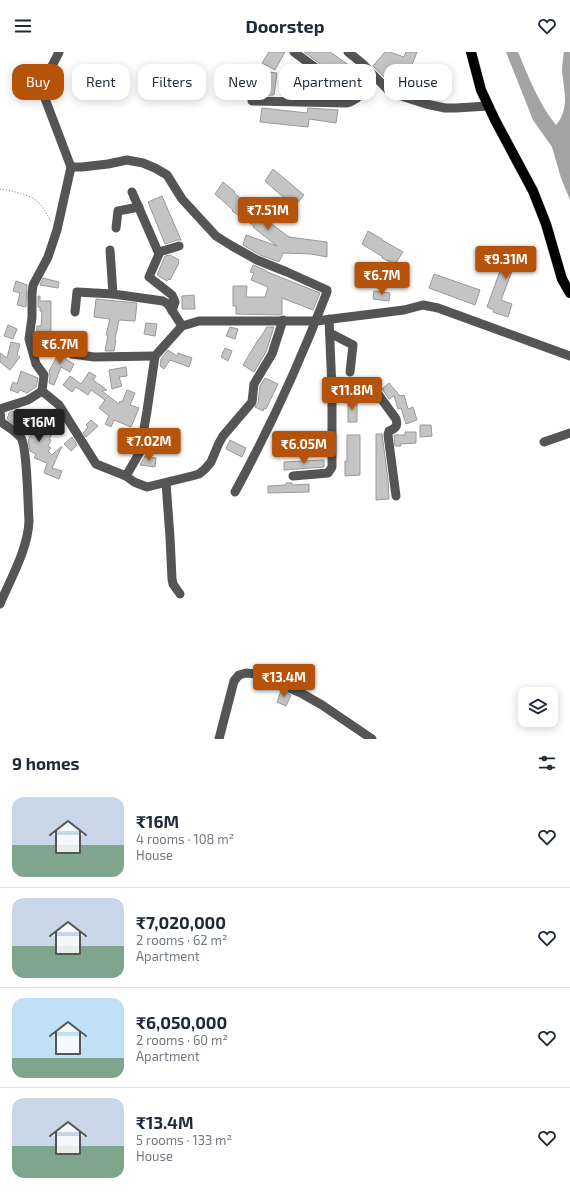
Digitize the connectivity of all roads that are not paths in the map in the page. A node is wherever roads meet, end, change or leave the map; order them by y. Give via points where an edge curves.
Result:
1 (59, 52) edge
2 (294, 52) edge
3 (348, 52) edge
4 (471, 52) edge
5 (310, 64) edge
6 (363, 64) edge
7 (376, 78) edge
8 (355, 100) edge
9 (252, 101) dead end
10 (488, 106) junction
11 (70, 166) junction
12 (132, 192) dead end
13 (139, 208) junction
14 (116, 228) dead end
15 (180, 246) dead end
16 (110, 250) dead end
17 (159, 252) junction
18 (570, 293) edge
19 (113, 294) junction
20 (172, 311) junction
21 (75, 312) dead end
22 (330, 319) junction
23 (283, 320) junction
24 (316, 320) junction
25 (182, 326) junction
26 (330, 332) junction
27 (72, 354) dead end
28 (155, 356) junction
29 (570, 356) edge
30 (350, 372) dead end
31 (332, 390) junction
32 (42, 391) junction
33 (0, 410) edge
34 (1, 423) edge
35 (570, 433) edge
36 (544, 442) dead end
37 (126, 476) junction
38 (293, 476) dead end
39 (166, 483) junction
40 (235, 492) dead end
41 (396, 496) dead end
42 (180, 594) dead end
43 (0, 604) edge
44 (219, 739) edge
45 (372, 739) edge

1 - 11 street via 43,91
2 - 5 street
3 - 6 street
4 - 10 main road
7 - 10 street via 395,94 426,104 456,108
8 - 9 street via 347,103
10 - 18 main road via 533,191 546,224 562,279
11 - 24 street via 82,167 127,160 143,163 167,175 182,199 216,236 257,260 327,290
11 - 32 street via 57,230 48,257 33,285 32,293 29,339 36,364 44,375
12 - 13 street
13 - 14 street via 118,211
13 - 17 street
15 - 17 street
16 - 19 street
17 - 20 street via 149,277 172,295 175,302
19 - 20 street via 159,300 168,304
19 - 21 street via 78,292
20 - 25 street
22 - 24 street
22 - 26 street
22 - 29 street via 404,310 423,305 438,308
23 - 24 street
23 - 25 street via 199,321
23 - 39 street via 272,354 254,384 252,402 222,436 211,462 199,474
24 - 40 street via 268,429
25 - 28 street
26 - 30 street via 353,345
26 - 31 street
27 - 28 street via 94,357
28 - 37 street via 140,452
31 - 38 street via 331,470
31 - 41 street via 375,390 396,419 397,426 389,431 388,436
32 - 33 street via 28,400
32 - 37 street via 59,405 96,464
33 - 34 street
34 - 43 street via 15,431 22,439 29,532
35 - 36 street
37 - 39 street via 147,488
39 - 42 street via 172,579
44 - 45 street via 234,681 239,675 246,673 257,674 301,693

